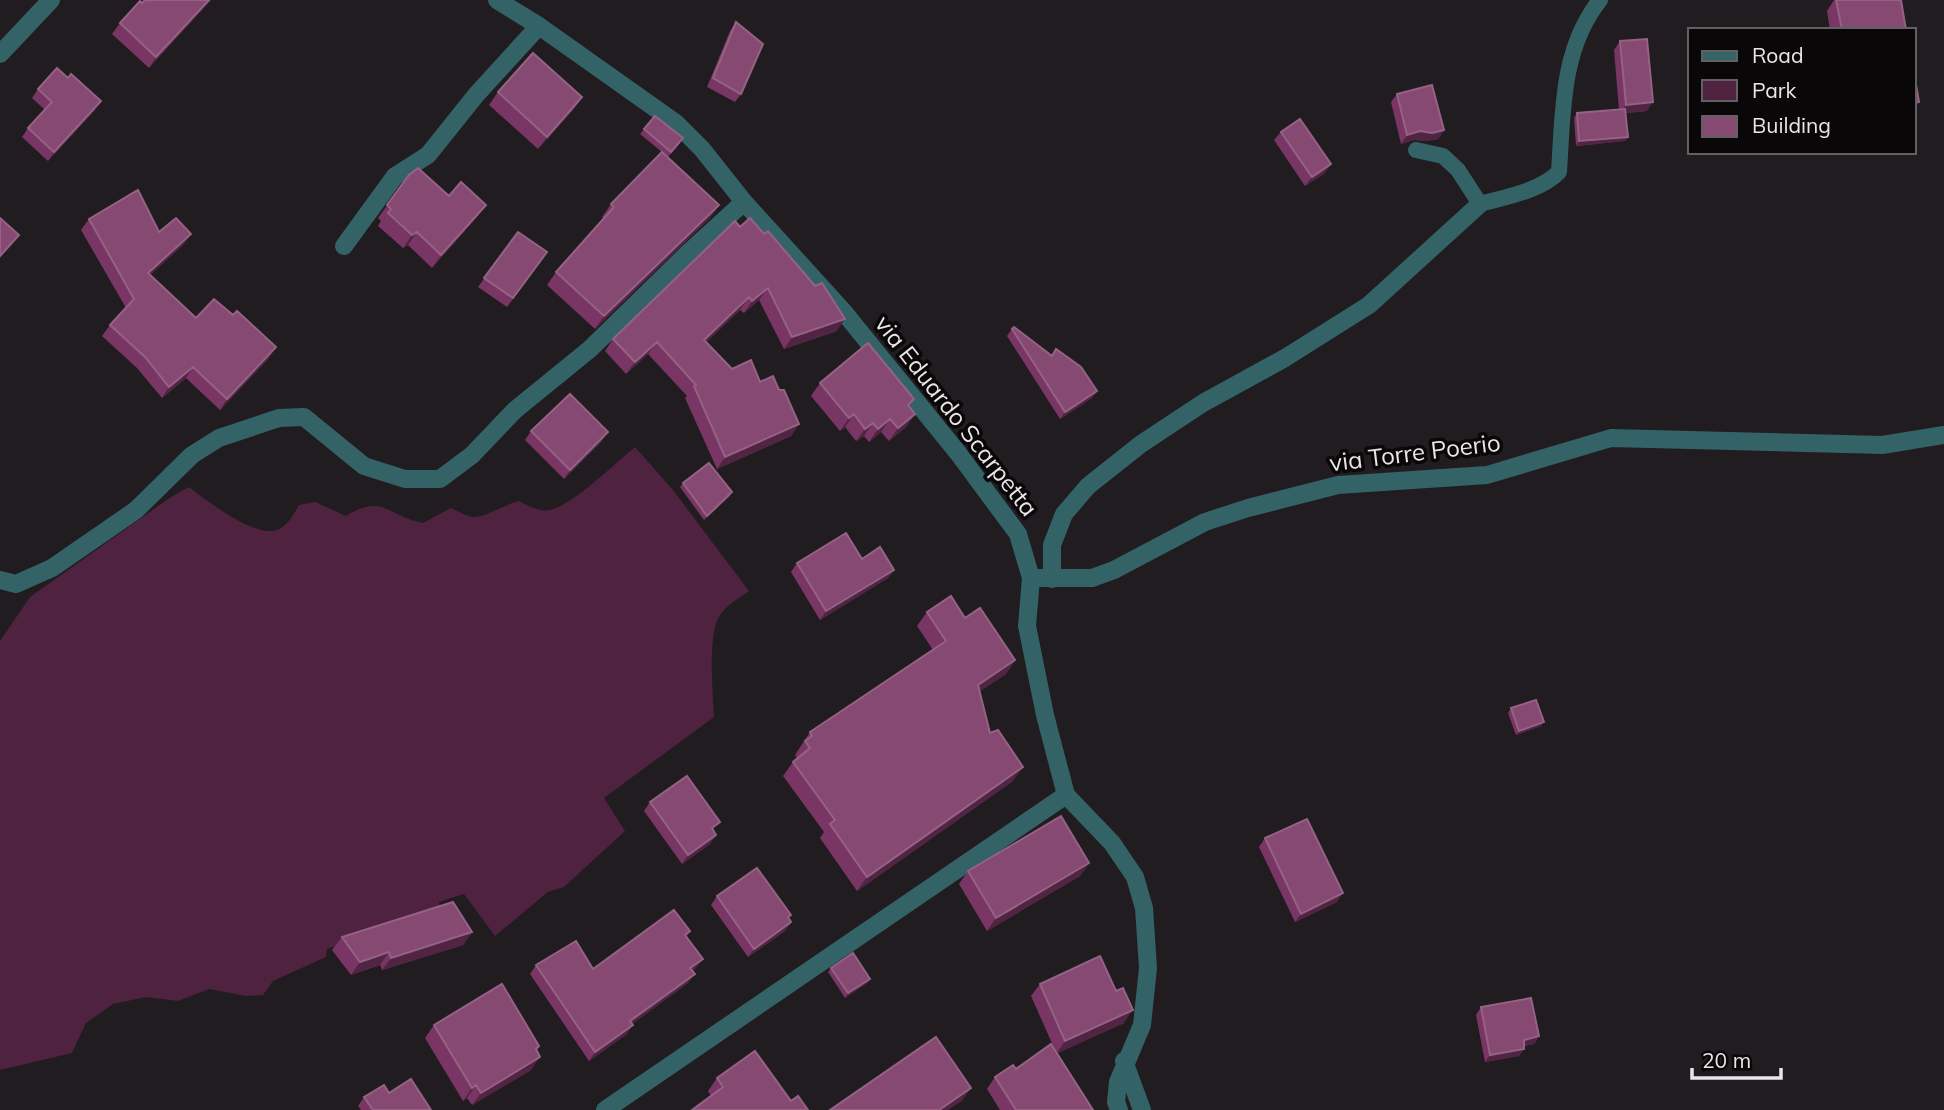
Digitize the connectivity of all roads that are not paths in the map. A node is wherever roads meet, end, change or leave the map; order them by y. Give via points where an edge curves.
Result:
1 (51, 0) edge
2 (497, 0) edge
3 (1600, 0) edge
4 (539, 26) junction
5 (0, 54) edge
6 (1416, 150) dead end
7 (744, 202) junction
8 (1480, 204) junction
9 (344, 246) dead end
10 (1944, 435) edge
11 (1031, 578) junction
12 (1052, 579) junction
13 (0, 580) edge
14 (1066, 795) junction
15 (1124, 1061) junction
16 (605, 1110) edge
17 (1119, 1110) edge
18 (1142, 1110) edge

1 - 5 street
2 - 4 street, via Eduardo Scarpetta
3 - 8 lane via 1575,45 1566,78 1559,172 1518,194
4 - 7 street, via Eduardo Scarpetta via 676,123
4 - 9 street via 428,155 395,176
6 - 8 lane via 1443,156
7 - 11 street, via Eduardo Scarpetta via 843,311 958,453 1018,534
7 - 13 street via 590,349 440,480 405,479 364,466 304,417 279,418 219,438 192,455 136,510 52,568 16,584
8 - 12 street via 1369,304 1203,403 1088,486 1064,514 1052,545
10 - 12 street, via Torre Poerio via 1882,445 1611,438 1488,475 1338,485 1205,522 1092,578
11 - 12 street, via Torre Poerio
11 - 14 street, via Eduardo Scarpetta via 1027,626
14 - 15 street, via Eduardo Scarpetta via 1112,842 1135,877 1144,908 1148,968 1142,1025
14 - 16 street
15 - 17 street, via Eduardo Scarpetta via 1118,1082
15 - 18 street

